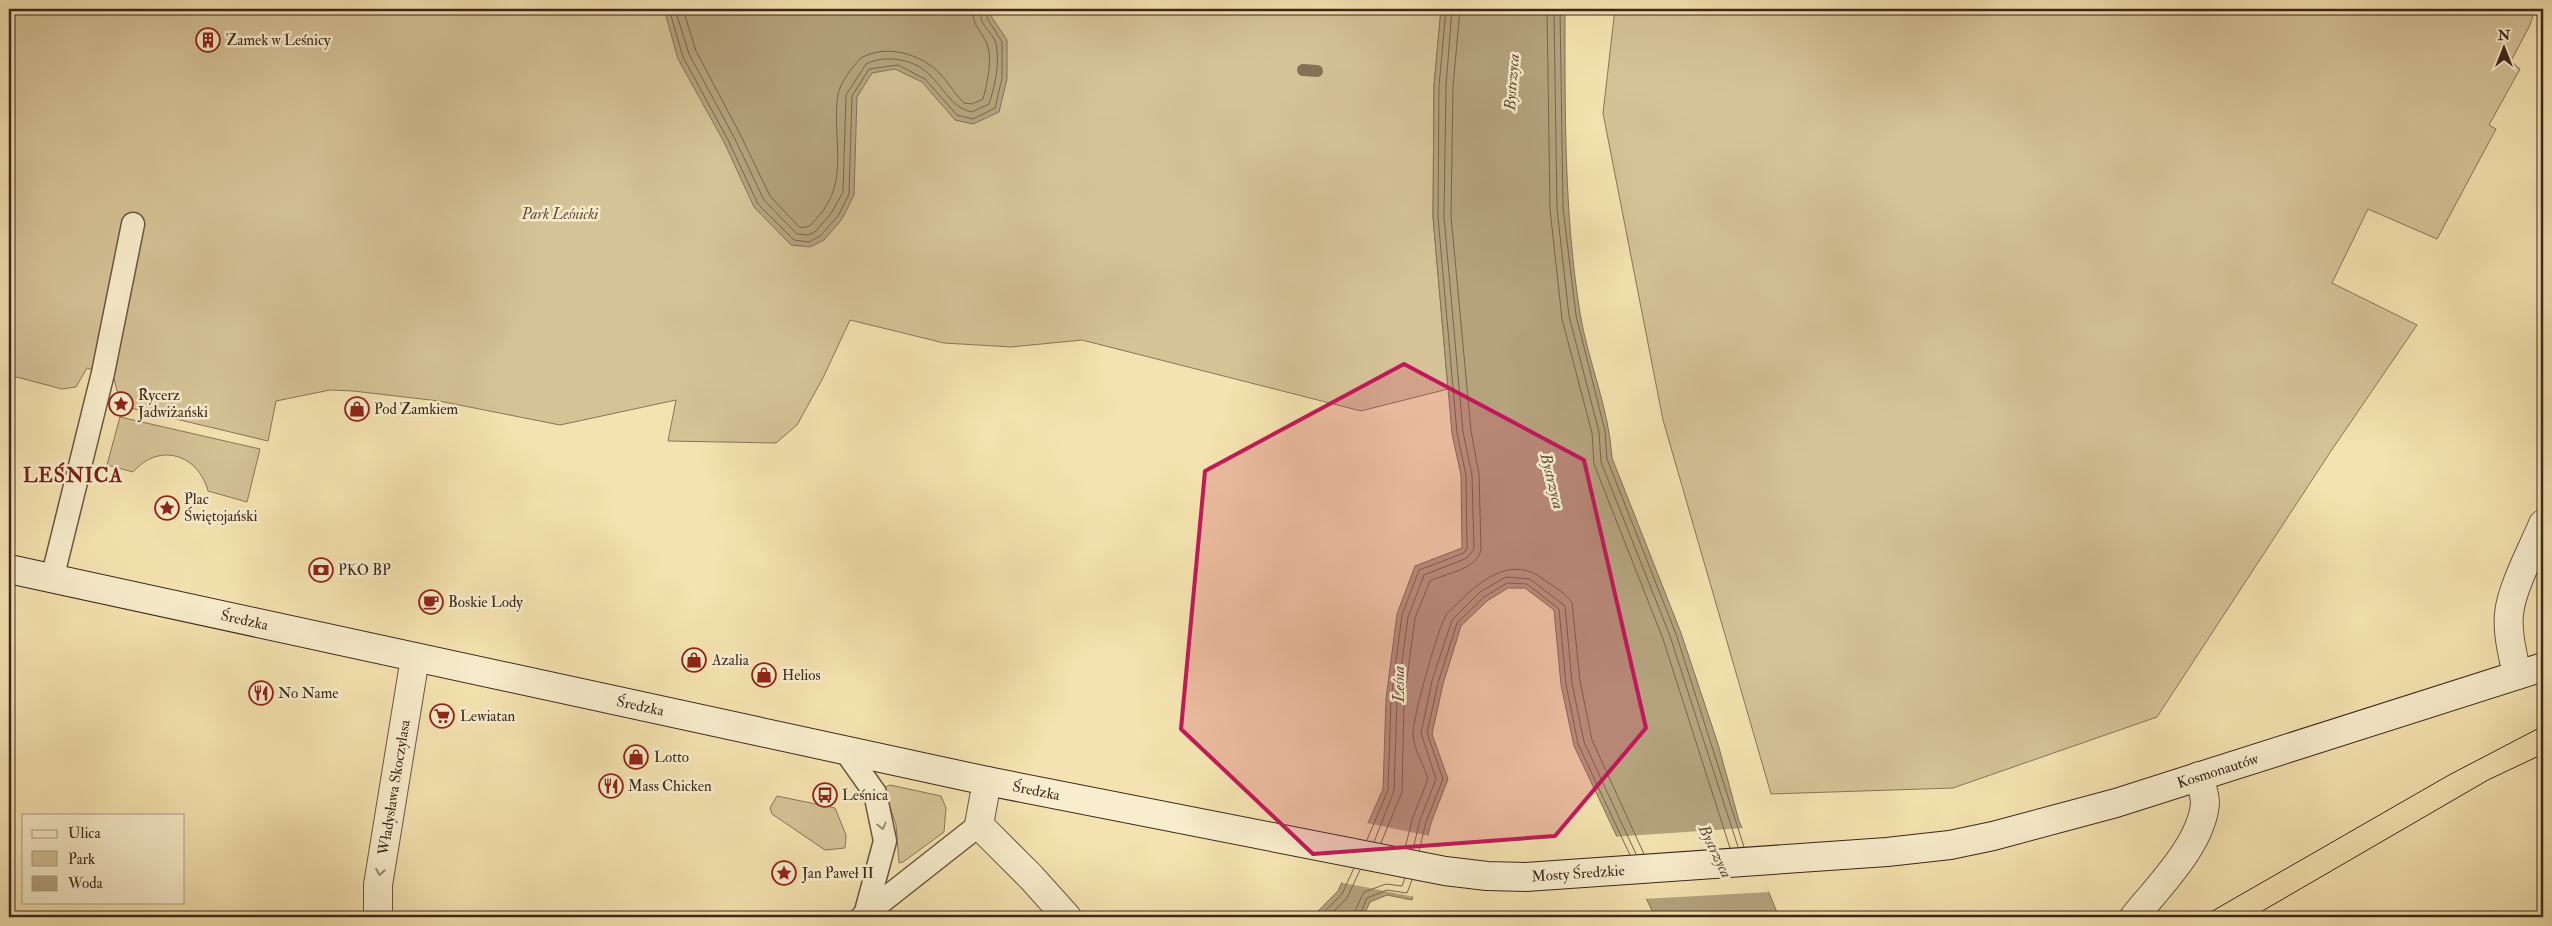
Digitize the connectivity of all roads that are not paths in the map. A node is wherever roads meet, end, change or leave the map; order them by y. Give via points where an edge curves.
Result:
1 (133, 224) dead end
2 (2543, 524) edge
3 (9, 569) edge
4 (52, 578) junction
5 (415, 658) junction
6 (2543, 666) edge
7 (2517, 675) junction
8 (846, 752) junction
9 (2199, 776) junction
10 (988, 781) junction
11 (979, 825) junction
12 (1272, 838) joint
13 (1887, 852) joint
14 (863, 916) edge
15 (378, 917) edge
16 (1067, 917) edge
17 (2134, 917) edge

1 - 4 lane via 103,373
2 - 7 main road via 2509,613
3 - 4 main road, Średzka
4 - 5 main road, Średzka
5 - 8 main road, Średzka
5 -> 15 main road, Władysława Skoczylasa via 378,885
6 - 7 main road, Kosmonautów
7 - 9 main road, Kosmonautów
8 - 10 main road, Średzka
8 -> 14 lane via 874,793 886,841
9 - 13 main road, Kosmonautów via 2040,825 1950,845
9 - 17 main road via 2205,802 2197,830 2186,851
10 - 11 main road
10 - 12 main road, Średzka
11 - 14 lane
11 - 16 main road
12 - 13 main road, Mosty Średzkie via 1445,871 1526,877

